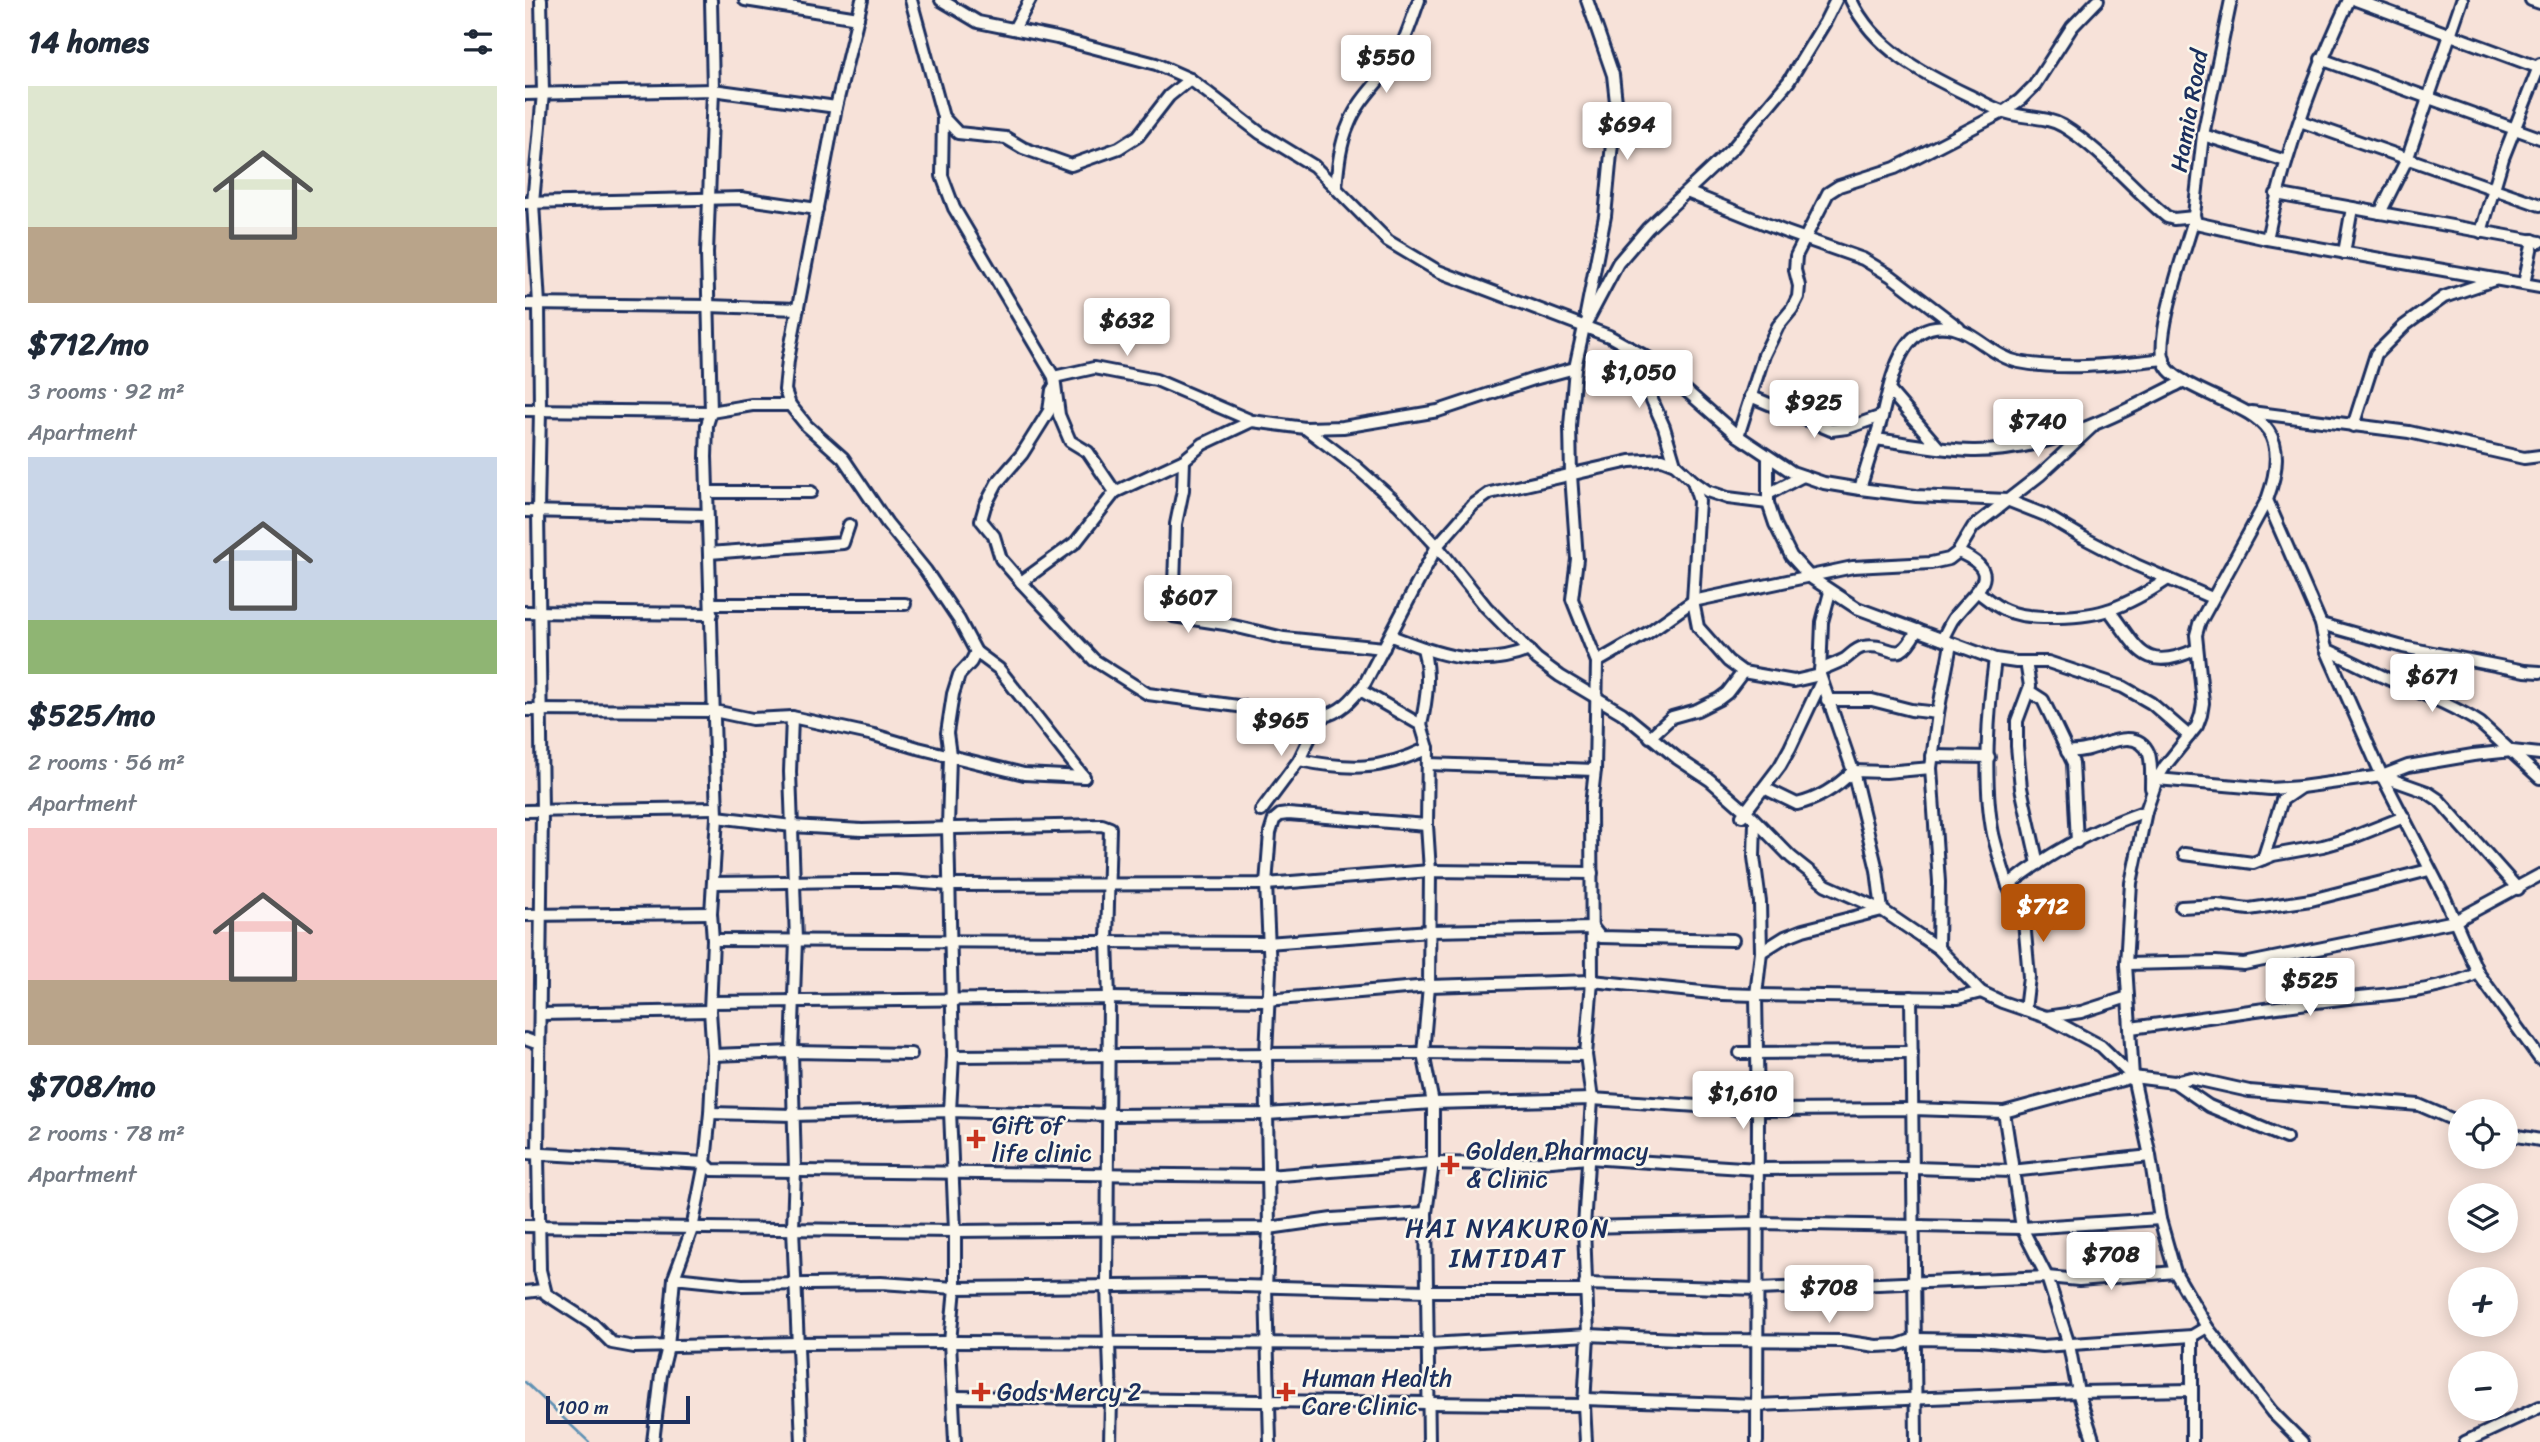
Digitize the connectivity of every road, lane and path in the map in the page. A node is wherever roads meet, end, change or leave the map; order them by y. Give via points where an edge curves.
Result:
1 (541, 0) edge
2 (711, 0) edge
3 (745, 0) edge
4 (862, 0) edge
5 (911, 0) edge
6 (941, 0) edge
7 (1030, 0) edge
8 (1419, 0) edge
9 (1587, 0) edge
10 (1836, 0) edge
11 (1851, 0) edge
12 (2098, 0) edge
13 (2231, 0) edge
14 (2349, 0) edge
15 (2356, 0) edge
16 (2462, 0) edge
17 (2531, 0) edge
18 (2540, 3) edge
19 (858, 18) junction
20 (1014, 29) junction
21 (2450, 33) junction
22 (2321, 59) junction
23 (2540, 66) edge
24 (1190, 79) junction
25 (713, 90) junction
26 (543, 93) junction
27 (525, 94) edge
28 (2428, 97) junction
29 (836, 107) junction
30 (2003, 112) junction
31 (943, 117) junction
32 (2300, 121) junction
33 (2514, 128) junction
34 (2203, 135) junction
35 (2540, 138) edge
36 (2408, 157) junction
37 (2286, 161) junction
38 (1336, 188) junction
39 (2494, 189) junction
40 (1687, 192) junction
41 (2276, 194) junction
42 (708, 200) junction
43 (529, 203) edge
44 (2540, 205) edge
45 (2352, 208) junction
46 (817, 209) junction
47 (2381, 213) junction
48 (2196, 221) junction
49 (2481, 232) junction
50 (1805, 238) junction
51 (2267, 239) junction
52 (2536, 241) edge
53 (2344, 253) junction
54 (2496, 279) junction
55 (2524, 284) junction
56 (2540, 287) edge
57 (525, 304) edge
58 (539, 304) junction
59 (708, 306) junction
60 (798, 309) junction
61 (1584, 327) junction
62 (1967, 333) junction
63 (1628, 346) junction
64 (2164, 359) junction
65 (1575, 368) junction
66 (1054, 377) junction
67 (2184, 381) junction
68 (1889, 390) junction
69 (1750, 396) junction
70 (790, 405) junction
71 (525, 410) edge
72 (540, 410) junction
73 (2248, 411) junction
74 (711, 412) junction
75 (1882, 416) junction
76 (1252, 421) junction
77 (2093, 426) junction
78 (2353, 426) junction
79 (1305, 428) junction
80 (1738, 436) junction
81 (1875, 439) junction
82 (1938, 447) junction
83 (2540, 456) edge
84 (1768, 457) junction
85 (1184, 460) junction
86 (1675, 464) junction
87 (1571, 475) junction
88 (1803, 476) junction
89 (1693, 481) junction
90 (1860, 489) junction
91 (707, 492) junction
92 (811, 492) dead end
93 (1115, 492) junction
94 (1768, 498) junction
95 (2007, 500) junction
96 (2267, 500) junction
97 (525, 511) edge
98 (538, 511) junction
99 (707, 515) junction
100 (849, 525) dead end
101 (1437, 546) junction
102 (1958, 552) junction
103 (709, 553) junction
104 (1811, 577) junction
105 (2168, 579) junction
106 (1021, 582) junction
107 (1830, 592) junction
108 (1978, 592) junction
109 (2212, 598) junction
110 (1693, 601) junction
111 (905, 604) dead end
112 (712, 609) junction
113 (2109, 610) junction
114 (525, 612) edge
115 (541, 612) junction
116 (2321, 624) junction
117 (1917, 630) junction
118 (1391, 636) junction
119 (1947, 642) junction
120 (1384, 648) junction
121 (1423, 648) junction
122 (2197, 649) junction
123 (2326, 649) junction
124 (1529, 650) junction
125 (976, 652) junction
126 (1995, 660) junction
127 (1597, 662) junction
128 (2026, 662) junction
129 (1743, 672) junction
130 (2540, 672) edge
131 (1820, 676) junction
132 (1360, 690) junction
133 (2029, 691) junction
134 (1597, 698) junction
135 (1827, 700) junction
136 (540, 709) junction
137 (525, 710) edge
138 (714, 711) junction
139 (1938, 713) junction
140 (792, 717) junction
141 (1320, 718) junction
142 (1421, 725) junction
143 (2189, 736) junction
144 (1650, 737) junction
145 (1428, 748) junction
146 (2512, 751) junction
147 (2067, 752) junction
148 (2540, 754) edge
149 (950, 755) junction
150 (1989, 757) junction
151 (1299, 760) junction
152 (1931, 762) junction
153 (1428, 764) junction
154 (1595, 770) junction
155 (1853, 771) junction
156 (2382, 776) junction
157 (2540, 778) edge
158 (2157, 779) junction
159 (2301, 787) junction
160 (1764, 788) junction
161 (2152, 794) junction
162 (542, 810) junction
163 (525, 811) edge
164 (1261, 811) dead end
165 (2146, 811) junction
166 (716, 812) junction
167 (1742, 816) dead end
168 (2404, 817) junction
169 (1755, 821) junction
170 (1427, 825) junction
171 (792, 826) junction
172 (948, 827) junction
173 (2077, 842) junction
174 (2184, 854) dead end
175 (2263, 859) junction
176 (2038, 864) junction
177 (1430, 870) junction
178 (2429, 870) junction
179 (1592, 873) junction
180 (2539, 878) edge
181 (794, 882) junction
182 (713, 883) junction
183 (1108, 883) junction
184 (1266, 884) junction
185 (950, 886) junction
186 (2008, 886) junction
187 (2518, 889) junction
188 (2181, 907) dead end
189 (1882, 910) junction
190 (711, 913) junction
191 (525, 915) edge
192 (541, 915) junction
193 (2455, 921) junction
194 (1593, 928) junction
195 (1430, 931) junction
196 (713, 940) junction
197 (796, 940) junction
198 (952, 940) junction
199 (1733, 940) dead end
200 (1107, 941) junction
201 (1267, 943) junction
202 (1938, 948) junction
203 (1761, 952) junction
204 (2126, 964) junction
205 (2478, 973) junction
206 (1593, 981) junction
207 (1429, 986) junction
208 (1981, 992) junction
209 (1756, 995) junction
210 (1911, 997) junction
211 (2128, 997) junction
212 (1109, 998) junction
213 (952, 999) junction
214 (793, 1000) junction
215 (1267, 1000) junction
216 (711, 1007) junction
217 (2025, 1010) junction
218 (541, 1014) junction
219 (2046, 1017) junction
220 (2131, 1028) junction
221 (525, 1040) edge
222 (539, 1044) junction
223 (792, 1052) junction
224 (1912, 1052) junction
225 (1423, 1053) junction
226 (1740, 1053) dead end
227 (911, 1054) dead end
228 (1756, 1054) junction
229 (713, 1055) junction
230 (1109, 1055) junction
231 (1266, 1055) junction
232 (1586, 1055) junction
233 (953, 1056) junction
234 (2540, 1059) edge
235 (2133, 1077) junction
236 (2174, 1083) junction
237 (1592, 1099) junction
238 (1433, 1103) junction
239 (1913, 1108) junction
240 (1758, 1110) junction
241 (950, 1111) junction
242 (2004, 1112) junction
243 (710, 1114) junction
244 (1267, 1114) junction
245 (793, 1115) junction
246 (1108, 1115) junction
247 (2448, 1117) edge
248 (2518, 1136) edge
249 (2286, 1138) dead end
250 (2540, 1140) edge
251 (525, 1153) edge
252 (538, 1153) junction
253 (2150, 1156) junction
254 (1588, 1158) junction
255 (705, 1163) junction
256 (1433, 1163) junction
257 (1914, 1168) junction
258 (795, 1169) junction
259 (1758, 1169) junction
260 (2011, 1171) junction
261 (952, 1172) junction
262 (1110, 1173) junction
263 (1268, 1176) junction
264 (1426, 1213) junction
265 (2160, 1219) junction
266 (1757, 1223) junction
267 (1914, 1225) junction
268 (525, 1226) edge
269 (540, 1226) junction
270 (1584, 1227) junction
271 (793, 1228) junction
272 (1269, 1228) junction
273 (2022, 1228) junction
274 (692, 1229) junction
275 (1109, 1230) junction
276 (955, 1231) junction
277 (2175, 1272) junction
278 (2047, 1277) junction
279 (674, 1278) junction
280 (1915, 1283) junction
281 (797, 1284) junction
282 (1107, 1286) junction
283 (1266, 1287) junction
284 (1586, 1287) junction
285 (955, 1288) junction
286 (1758, 1289) junction
287 (543, 1290) junction
288 (1427, 1291) junction
289 (525, 1292) edge
290 (2207, 1328) junction
291 (1588, 1335) junction
292 (2192, 1336) junction
293 (1915, 1339) junction
294 (1758, 1340) junction
295 (950, 1342) junction
296 (1109, 1342) junction
297 (1266, 1342) junction
298 (798, 1343) junction
299 (1429, 1344) junction
300 (2069, 1345) junction
301 (668, 1347) junction
302 (2192, 1390) junction
303 (2078, 1392) junction
304 (955, 1397) junction
305 (1915, 1399) junction
306 (1111, 1400) junction
307 (1269, 1402) junction
308 (1584, 1402) junction
309 (1428, 1405) junction
310 (1757, 1405) junction
311 (2540, 1407) edge
312 (653, 1442) edge
313 (802, 1442) edge
314 (955, 1442) edge
315 (1109, 1442) edge
316 (1270, 1442) edge
317 (1429, 1442) edge
318 (1585, 1442) edge
319 (1757, 1442) edge
320 (1916, 1442) edge
321 (2094, 1442) edge
322 (2192, 1442) edge
323 (2302, 1442) edge
324 (2465, 1442) edge

1 - 26 street
2 - 25 street
3 - 19 street
4 - 19 street
5 - 31 street
6 - 20 street via 978,22
7 - 20 street
8 - 38 street via 1392,64 1348,124
9 - 61 street via 1613,75 1616,102 1605,216
10 - 40 street via 1789,81 1733,148
11 - 30 street via 1867,28 1891,51 1924,74
12 - 30 street via 2072,27 2034,86
13 - 34 street, Hamia Road
14 - 22 street
15 - 21 street
16 - 21 street
17 - 18 street
19 - 29 street
20 - 24 street via 1156,64
21 - 23 street
21 - 28 street
22 - 28 street
22 - 32 street
23 - 33 street
24 - 31 street via 1169,96 1137,136 1119,149 1071,165 1023,149 1006,138 958,133
24 - 38 street via 1260,133 1314,166
25 - 26 street
25 - 29 street
25 - 42 street
26 - 27 street
26 - 43 street
28 - 33 street
28 - 36 street
29 - 46 street
30 - 48 street via 2060,124 2167,218
30 - 50 street via 1895,168 1833,188
31 - 66 street via 942,176 954,208
32 - 36 street
32 - 37 street
33 - 35 street
33 - 39 street
34 - 37 street
34 - 48 street, Hamia Road
36 - 39 street
36 - 47 street
37 - 41 street
38 - 61 street via 1388,241 1438,271
39 - 44 street
39 - 49 street
40 - 50 street
40 - 61 street via 1618,263
41 - 45 street
41 - 51 street
42 - 43 street
42 - 46 street via 741,198
42 - 59 street
43 - 58 street
45 - 47 street
45 - 53 street
46 - 60 street
47 - 49 street
48 - 51 street
48 - 64 street, Hamia Road via 2162,333
49 - 52 street
50 - 62 street via 1878,267
50 - 69 street via 1794,262 1798,297 1778,326
51 - 53 street
52 - 55 street
53 - 54 street
54 - 55 street
54 - 78 street via 2444,297 2376,354
55 - 56 street
57 - 58 street
58 - 59 street
58 - 72 street
59 - 60 street
59 - 74 street
60 - 70 street via 786,378
61 - 63 street
61 - 65 street
62 - 64 street via 2017,362 2051,366
62 - 68 street via 1945,327 1914,336 1899,358
63 - 80 street via 1681,384
63 - 86 street
64 - 67 street
65 - 79 street via 1439,411
65 - 87 street
66 - 76 street via 1094,368 1156,380
66 - 93 street via 1059,415 1070,441 1087,452
66 - 106 street via 1049,411 997,483 981,520 994,536 1001,559
67 - 73 street
67 - 77 street
68 - 75 street
68 - 82 street
69 - 75 street via 1831,430
69 - 80 street
70 - 74 street
70 - 125 street via 843,458 959,620
71 - 72 street
72 - 74 street
72 - 98 street
73 - 78 street
73 - 96 street via 2262,423 2276,454 2275,478
74 - 91 street
75 - 81 street
76 - 79 street
76 - 85 street via 1203,444
77 - 82 street via 2020,447 1971,451
77 - 95 street
78 - 83 street via 2409,432 2524,458
79 - 101 street via 1399,505
80 - 84 street
81 - 82 street
81 - 90 street
84 - 88 street
84 - 94 street
85 - 93 street
85 - 120 street via 1173,616 1284,638
86 - 87 street via 1647,459
86 - 89 street
87 - 101 street via 1490,493 1473,505
87 - 127 street via 1577,559 1572,599
88 - 90 street
88 - 94 street
89 - 94 street via 1728,498
89 - 110 street via 1699,501
90 - 95 street
91 - 92 street
91 - 99 street
93 - 106 street via 1076,542
94 - 104 street via 1791,556
95 - 102 street via 1973,527
95 - 105 street
96 - 109 street
96 - 116 street
97 - 98 street
98 - 99 street
98 - 115 street
99 - 103 street
100 - 103 street via 843,543
101 - 118 street
101 - 124 street via 1486,607
102 - 104 street via 1931,563 1853,567
102 - 108 street via 1984,571
103 - 112 street
104 - 107 street
104 - 110 street
105 - 109 street
105 - 113 street
106 - 141 street via 1094,660 1148,694
107 - 117 street via 1857,608
107 - 131 street via 1822,622
108 - 113 street via 2005,610 2026,615
108 - 119 street via 1953,618
109 - 122 street via 2199,624
110 - 127 street
110 - 129 street via 1698,627
111 - 112 street
112 - 115 street
112 - 138 street
113 - 122 street via 2144,654 2175,659
114 - 115 street
115 - 136 street
116 - 123 street
116 - 130 street via 2403,647
117 - 119 street
117 - 131 street via 1905,650 1856,649
118 - 120 street
118 - 121 street
119 - 126 street
119 - 139 street
120 - 132 street
121 - 124 street via 1485,661 1508,659
121 - 142 street via 1428,668
122 - 143 street via 2203,703
123 - 146 street via 2453,707
123 - 156 street
124 - 134 street via 1548,668
125 - 149 street via 959,675 953,694 947,733
125 - 149 street via 999,668 1084,777 1024,774
126 - 128 street
126 - 150 street
127 - 134 street
128 - 133 street
128 - 143 street via 2047,662 2123,687 2151,703
129 - 131 street via 1794,681
129 - 144 street via 1719,699 1672,717
131 - 135 street
131 - 160 street via 1802,728
132 - 141 street via 1334,714
132 - 142 street
133 - 147 street via 2043,700
133 - 176 street via 2017,721 2017,746
134 - 144 street
134 - 154 street
135 - 139 street via 1872,700
135 - 155 street
136 - 137 street
136 - 138 street
136 - 162 street
138 - 140 street via 752,719
138 - 166 street
139 - 152 street
140 - 149 street
140 - 171 street
141 - 151 street
142 - 145 street
143 - 158 street
144 - 169 street via 1710,780
145 - 151 street via 1376,767
145 - 153 street
146 - 148 street
146 - 156 street via 2419,764
146 - 157 street
147 - 161 street via 2116,739 2131,740 2148,754
147 - 173 street via 2073,763
149 - 172 street
150 - 152 street
150 - 186 street via 1993,834
151 - 164 street
152 - 155 street via 1886,772
152 - 202 street
153 - 154 street
153 - 170 street
154 - 179 street
155 - 160 street via 1840,784 1797,804
155 - 189 street
156 - 159 street
156 - 168 street
156 - 187 street via 2439,800
158 - 159 street via 2270,789
158 - 161 street
159 - 175 street via 2283,800
160 - 167 street
161 - 165 street
162 - 163 street
162 - 166 street
162 - 192 street
165 - 173 street
165 - 204 street via 2131,883
166 - 171 street
166 - 182 street
168 - 175 street via 2351,838
168 - 178 street
169 - 189 street via 1826,886
169 - 203 street
170 - 177 street
170 - 184 street via 1280,815 1269,834
171 - 172 street via 862,830
171 - 181 street
172 - 183 street via 1107,826 1111,832
172 - 185 street
173 - 176 street
174 - 175 street via 2253,863
176 - 186 street
177 - 179 street
177 - 184 street
177 - 195 street
178 - 188 street via 2311,900 2249,909
178 - 193 street
179 - 194 street
180 - 187 street
181 - 182 street
181 - 185 street via 897,881
181 - 197 street
182 - 190 street
183 - 184 street
183 - 185 street
183 - 200 street
184 - 201 street
185 - 198 street
186 - 217 street via 2024,921 2027,941
187 - 193 street
189 - 202 street
189 - 203 street via 1804,930
190 - 192 street
190 - 196 street
191 - 192 street
192 - 218 street
193 - 204 street via 2244,964
193 - 205 street
194 - 195 street
194 - 199 street via 1600,937
194 - 206 street
195 - 201 street
195 - 207 street
196 - 197 street
196 - 216 street
197 - 198 street
197 - 214 street
198 - 200 street
198 - 213 street
200 - 201 street
200 - 212 street
201 - 215 street
202 - 208 street
203 - 209 street
204 - 211 street
205 - 220 street via 2400,993
205 - 234 street
206 - 207 street
206 - 209 street
206 - 232 street
207 - 215 street
207 - 225 street
208 - 210 street via 1958,998
208 - 217 street
209 - 210 street
209 - 228 street
210 - 224 street
211 - 219 street
211 - 220 street
212 - 213 street
212 - 215 street
212 - 230 street
213 - 214 street
213 - 233 street
214 - 216 street
214 - 223 street
215 - 231 street
216 - 218 street
216 - 229 street
217 - 219 street
218 - 222 street
219 - 235 street via 2101,1046
220 - 235 street
221 - 222 street
222 - 252 street
223 - 227 street
223 - 229 street
223 - 245 street
224 - 228 street
224 - 239 street
225 - 231 street
225 - 232 street
225 - 238 street
226 - 228 street
228 - 240 street
229 - 243 street
230 - 231 street
230 - 233 street
230 - 246 street
231 - 244 street
232 - 237 street
233 - 241 street
235 - 236 street
235 - 242 street
235 - 253 street
236 - 247 street via 2192,1078 2249,1091 2419,1105
236 - 249 street via 2209,1106
237 - 238 street
237 - 240 street
237 - 254 street
238 - 244 street
238 - 256 street
239 - 240 street
239 - 242 street
239 - 257 street
240 - 259 street
241 - 245 street
241 - 246 street
241 - 261 street
242 - 260 street
243 - 245 street
243 - 255 street
244 - 246 street
244 - 263 street
245 - 258 street
246 - 262 street
248 - 250 street
251 - 252 street
252 - 255 street
252 - 269 street
253 - 260 street
253 - 265 street
254 - 256 street via 1515,1164
254 - 259 street
254 - 270 street
255 - 258 street via 712,1170
255 - 274 street
256 - 263 street
256 - 264 street
257 - 259 street
257 - 260 street
257 - 267 street
258 - 261 street
258 - 271 street
259 - 266 street
260 - 273 street
261 - 262 street
261 - 276 street
262 - 263 street
262 - 275 street
263 - 272 street
264 - 272 street
264 - 288 street
265 - 273 street
265 - 277 street
266 - 267 street
266 - 270 street
266 - 286 street
267 - 273 street
267 - 280 street
268 - 269 street
269 - 274 street
269 - 287 street
270 - 284 street
271 - 274 street
271 - 276 street
271 - 281 street
272 - 275 street
272 - 283 street
273 - 278 street
274 - 279 street
275 - 276 street
275 - 282 street
276 - 285 street
277 - 278 street via 2079,1280
277 - 290 street
278 - 280 street
278 - 300 street
279 - 281 street
279 - 301 street
280 - 286 street
280 - 293 street
281 - 285 street
281 - 298 street
282 - 283 street
282 - 285 street
282 - 296 street
283 - 288 street
283 - 297 street
284 - 286 street
284 - 288 street
284 - 291 street
285 - 295 street
286 - 294 street
287 - 289 street
287 - 301 street via 615,1345
288 - 299 street
290 - 292 street
290 - 323 street via 2272,1412
291 - 294 street
291 - 299 street
291 - 308 street
292 - 300 street
292 - 302 street
293 - 294 street via 1876,1346
293 - 300 street
293 - 305 street
294 - 310 street
295 - 296 street
295 - 298 street
295 - 304 street
296 - 297 street
296 - 306 street
297 - 299 street
297 - 307 street
298 - 301 street
298 - 313 street
299 - 309 street
300 - 303 street
301 - 312 street
302 - 303 street
302 - 322 street
303 - 305 street
303 - 321 street
304 - 306 street
304 - 314 street
305 - 310 street
305 - 320 street
306 - 307 street
306 - 315 street
307 - 309 street
307 - 316 street
308 - 309 street
308 - 310 street
308 - 318 street
309 - 317 street
310 - 319 street
311 - 324 street

